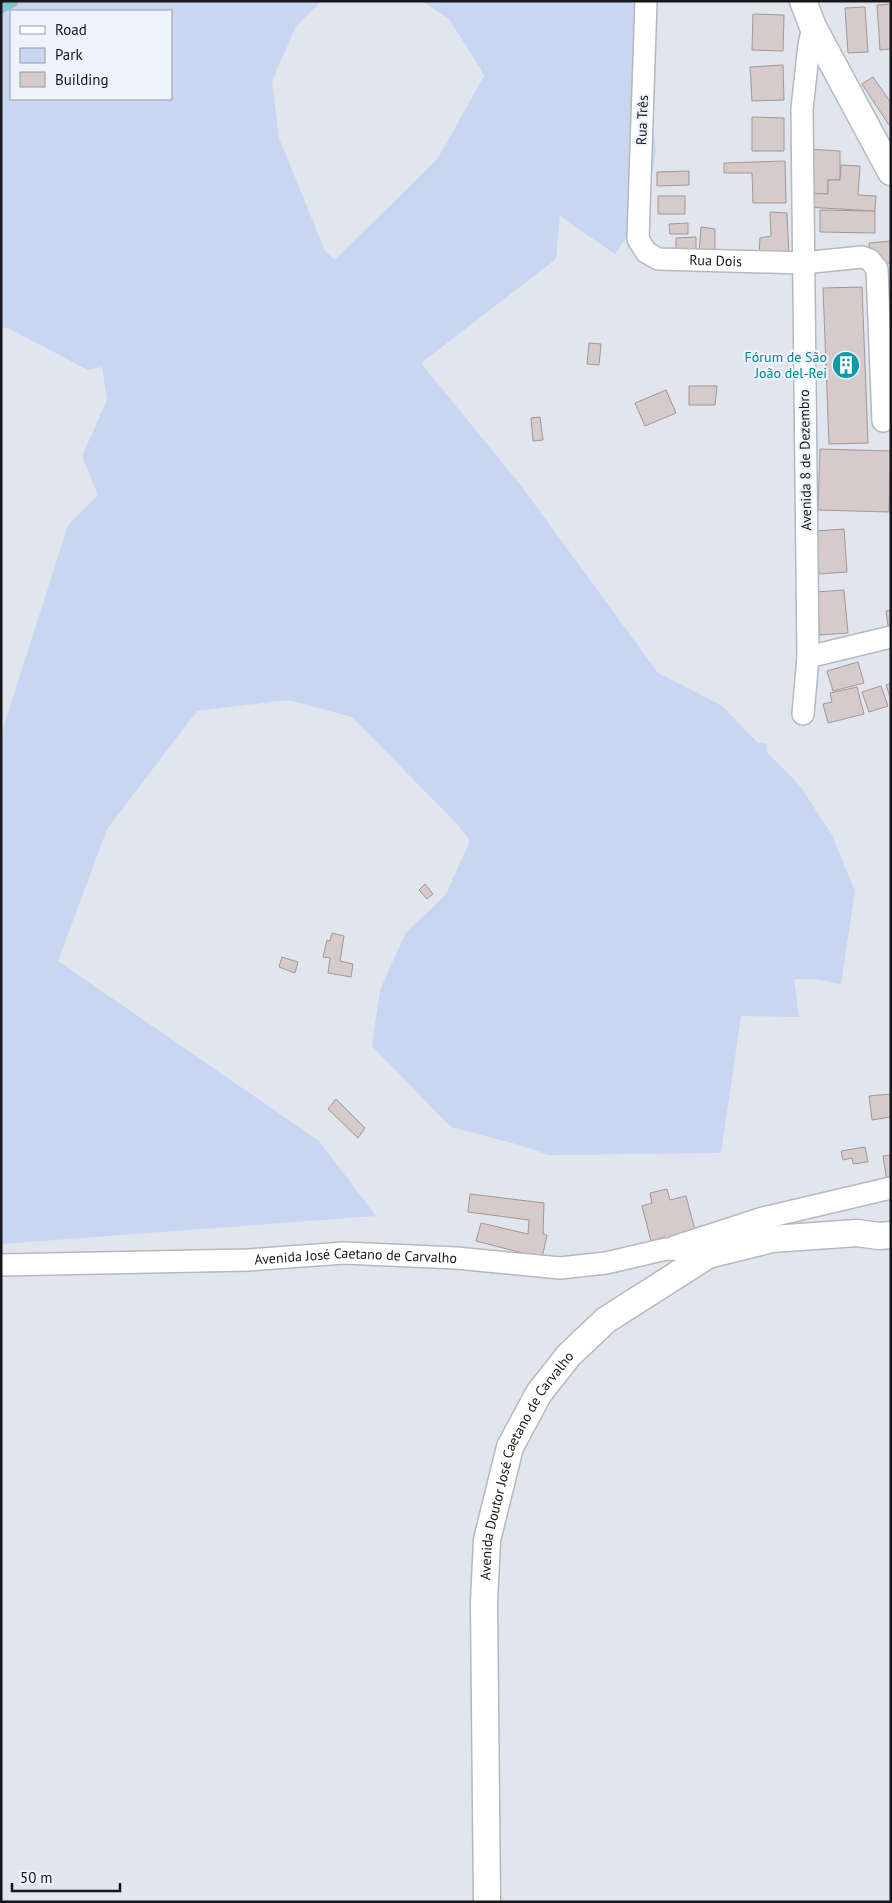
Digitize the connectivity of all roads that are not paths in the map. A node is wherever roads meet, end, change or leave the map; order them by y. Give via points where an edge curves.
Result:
1 (646, 1) edge
2 (803, 1) edge
3 (817, 1) edge
4 (813, 27) junction
5 (891, 172) edge
6 (638, 239) joint
7 (803, 263) junction
8 (883, 421) dead end
9 (891, 637) edge
10 (808, 657) junction
11 (803, 714) dead end
12 (891, 1188) edge
13 (882, 1232) edge
14 (666, 1249) junction
15 (708, 1254) junction
16 (1, 1264) edge
17 (487, 1902) edge

1 - 6 street, Rua Três
2 - 4 main road
3 - 4 main road, Avenida 8 de Dezembro
4 - 5 main road
4 - 7 street, Avenida 8 de Dezembro via 802,109
6 - 7 street, Rua Dois via 646,252 658,259
7 - 8 street, Rua Dois via 862,257 878,269
7 - 10 street, Avenida 8 de Dezembro
9 - 10 street
10 - 11 street, Avenida 8 de Dezembro
12 - 14 street via 763,1218
13 - 15 main road, Avenida Doutor José Caetano de Carvalho via 772,1239
14 - 15 street, Avenida José Caetano de Carvalho
14 - 16 street, Avenida José Caetano de Carvalho via 606,1263 560,1268 456,1258 344,1253 248,1260
15 - 17 main road, Avenida Doutor José Caetano de Carvalho via 606,1320 569,1355 539,1393 510,1447 487,1540 484,1593

